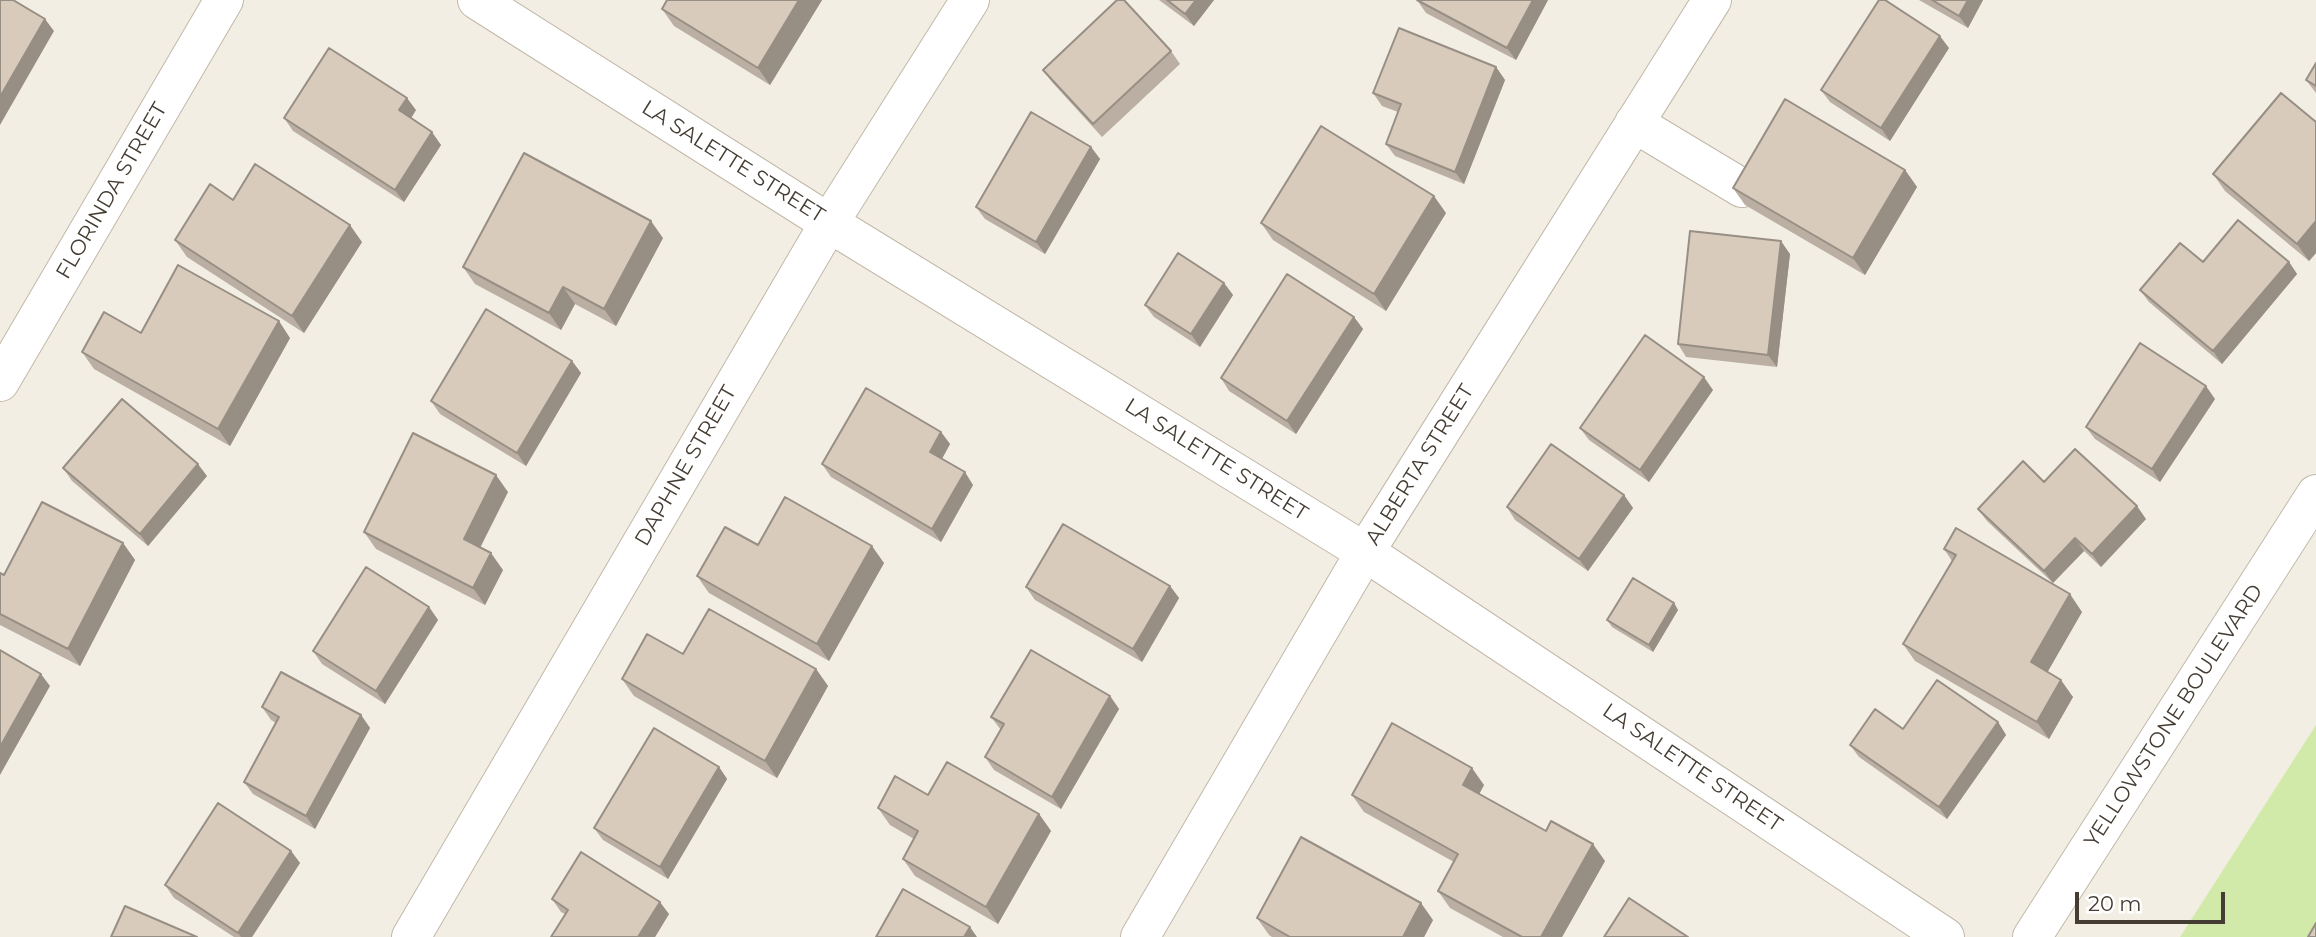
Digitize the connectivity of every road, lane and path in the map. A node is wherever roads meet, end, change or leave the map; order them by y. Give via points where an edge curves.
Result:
1 (223, 0) edge
2 (477, 0) edge
3 (970, 0) edge
4 (1712, 0) edge
5 (1634, 123) junction
6 (1742, 188) edge
7 (829, 223) junction
8 (0, 382) edge
9 (2316, 494) edge
10 (1365, 552) junction
11 (411, 937) edge
12 (1140, 937) edge
13 (1945, 937) edge
14 (2032, 937) edge

1 - 8 street, FLORINDA STREET
2 - 7 street, LA SALETTE STREET
3 - 7 street, DAPHNE STREET
4 - 5 street, ALBERTA STREET
5 - 6 street
5 - 10 street, ALBERTA STREET
7 - 10 street, LA SALETTE STREET
7 - 11 street, DAPHNE STREET
9 - 14 street, YELLOWSTONE BOULEVARD
10 - 12 street, ALBERTA STREET
10 - 13 street, LA SALETTE STREET

